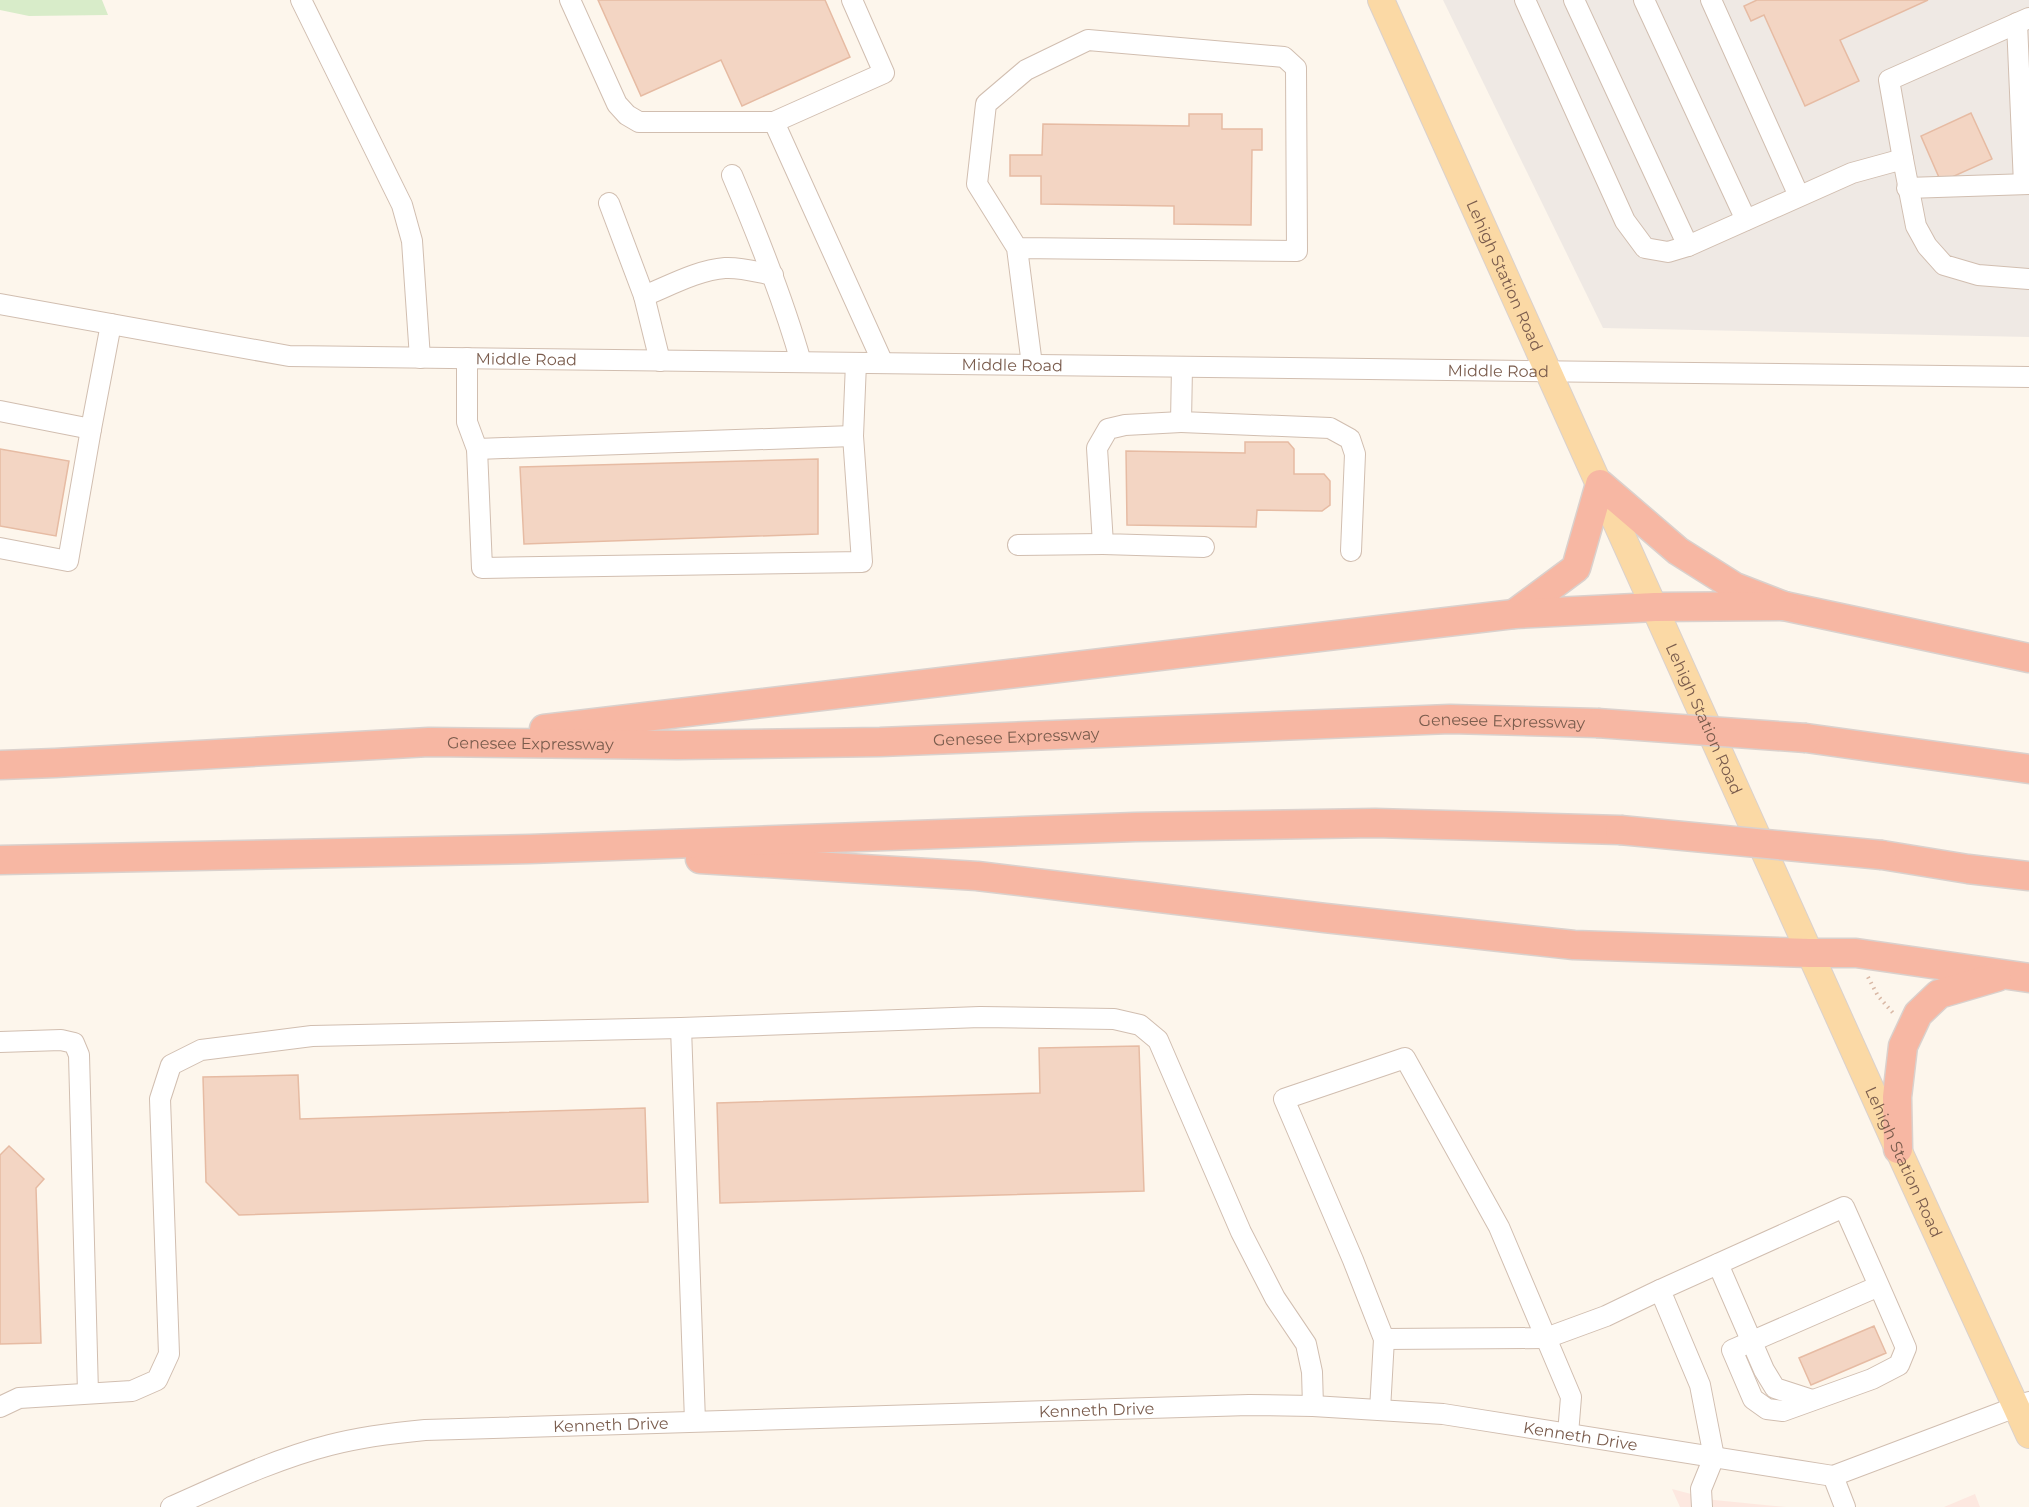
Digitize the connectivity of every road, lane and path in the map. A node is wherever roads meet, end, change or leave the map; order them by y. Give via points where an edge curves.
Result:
1 (301, 0) edge
2 (570, 0) edge
3 (852, 0) edge
4 (1381, 0) edge
5 (1525, 0) edge
6 (1574, 0) edge
7 (1644, 0) edge
8 (1711, 0) edge
9 (2023, 21) edge
10 (2025, 95) edge
11 (774, 122) junction
12 (1903, 159) junction
13 (732, 175) dead end
14 (2027, 184) edge
15 (1907, 188) junction
16 (1799, 196) junction
17 (609, 203) dead end
18 (1746, 220) junction
19 (1688, 246) junction
20 (1017, 248) junction
21 (773, 275) junction
22 (2029, 279) edge
23 (644, 296) junction
24 (0, 304) edge
25 (111, 324) junction
26 (420, 358) junction
27 (467, 358) junction
28 (660, 361) junction
29 (801, 363) junction
30 (856, 363) junction
31 (883, 363) junction
32 (1032, 365) junction
33 (1182, 367) junction
34 (1550, 372) junction
35 (2029, 376) edge
36 (0, 411) edge
37 (1182, 422) junction
38 (92, 429) junction
39 (853, 436) junction
40 (477, 449) junction
41 (1600, 484) junction
42 (1103, 544) junction
43 (1018, 545) dead end
44 (0, 548) edge
45 (1204, 548) dead end
46 (1351, 551) dead end
47 (1784, 606) junction
48 (1655, 607) junction
49 (1514, 614) junction
50 (2029, 658) edge
51 (429, 742) junction
52 (0, 765) edge
53 (2029, 768) edge
54 (530, 849) junction
55 (0, 860) edge
56 (1968, 869) junction
57 (2029, 876) edge
58 (2029, 886) edge
59 (1810, 953) junction
60 (1864, 968) dead end
61 (2018, 976) edge
62 (1893, 1014) dead end
63 (681, 1028) junction
64 (0, 1042) edge
65 (1898, 1149) junction
66 (1718, 1264) junction
67 (1879, 1286) junction
68 (1660, 1290) junction
69 (1546, 1338) junction
70 (1384, 1339) junction
71 (1752, 1341) junction
72 (88, 1393) junction
73 (1812, 1400) junction
74 (2023, 1404) edge
75 (1313, 1406) junction
76 (0, 1407) edge
77 (1380, 1410) junction
78 (695, 1421) junction
79 (1568, 1434) junction
80 (2029, 1435) edge
81 (1714, 1457) junction
82 (1833, 1476) junction
83 (171, 1507) edge
84 (1702, 1507) edge
85 (1845, 1507) edge

1 - 26 street via 402,205 412,241
2 - 11 street via 617,104 633,119
3 - 11 street via 884,73
4 - 34 main road, Lehigh Station Road
5 - 19 street via 1625,221 1645,248 1668,252
6 - 19 street
7 - 18 street
8 - 16 street
9 - 10 street
9 - 12 street via 1889,80
10 - 14 street
11 - 31 street
12 - 15 street
12 - 16 street via 1852,173
13 - 21 street
14 - 15 street
15 - 22 street via 1916,225 1927,246 1944,265 1978,275
16 - 18 street
17 - 23 street
18 - 19 street
20 - 20 street via 976,184 986,104 1026,70 1088,40 1284,57 1296,68 1297,251
20 - 32 street
21 - 23 street via 725,268
21 - 29 street
23 - 28 street
24 - 25 street, Middle Road
25 - 26 street, Middle Road via 289,356
25 - 38 street
26 - 27 street, Middle Road
27 - 28 street, Middle Road
27 - 40 street via 466,422
28 - 29 street, Middle Road
29 - 30 street, Middle Road
30 - 31 street, Middle Road
30 - 39 street
31 - 32 street, Middle Road
32 - 33 street, Middle Road
33 - 34 street, Middle Road
33 - 37 street
34 - 35 street, Middle Road
34 - 41 main road, Lehigh Station Road
36 - 38 street
37 - 42 street via 1108,429 1097,448
37 - 46 street via 1330,428 1350,439 1355,454
38 - 44 street via 68,561
39 - 40 street
39 - 40 street via 862,562 482,568
41 - 47 highway via 1678,551 1735,587
41 - 48 main road, Lehigh Station Road
41 - 49 highway via 1576,568
42 - 43 street
42 - 45 street
47 - 48 highway
47 - 50 highway
48 - 49 highway
48 - 59 main road, Lehigh Station Road
49 - 51 highway
51 - 52 highway, Genesee Expressway
51 - 53 highway, Genesee Expressway, bridge via 880,742 1450,719 1597,723 1806,738
54 - 55 highway
54 - 56 highway, bridge via 1135,827 1364,823 1620,830 1882,855
54 - 59 highway via 977,876 1574,945
56 - 57 highway
56 - 58 highway
59 - 61 highway via 1856,952
59 - 65 main road, Lehigh Station Road
60 - 62 path via 1878,996
61 - 65 highway via 1939,994 1918,1014 1903,1046 1897,1097
63 - 72 street via 312,1036 201,1050 171,1065 160,1099 169,1354 157,1380 132,1391
63 - 75 street via 980,1017 1114,1019 1140,1024 1158,1040 1241,1233 1275,1298 1306,1344
63 - 78 street
64 - 72 street via 62,1040 74,1043 79,1055
65 - 74 main road, Lehigh Station Road
66 - 67 street via 1844,1207
66 - 68 street
66 - 71 street
67 - 71 street
67 - 73 street via 1906,1348 1899,1365
68 - 69 street via 1606,1317
68 - 81 street via 1700,1385
69 - 70 street
69 - 70 street via 1499,1227 1405,1058 1284,1099
69 - 79 street via 1571,1397
70 - 77 street
71 - 73 street via 1775,1388
71 - 73 street via 1732,1350 1753,1399 1767,1408 1783,1411
72 - 76 street via 19,1398
74 - 80 main road, Lehigh Station Road
74 - 82 street, Kenneth Drive
75 - 77 street, Kenneth Drive
75 - 78 street, Kenneth Drive
77 - 79 street, Kenneth Drive via 1443,1414
78 - 83 street, Kenneth Drive via 425,1430 373,1436 286,1458
79 - 81 street, Kenneth Drive
81 - 82 street, Kenneth Drive
81 - 84 street via 1701,1489
82 - 85 street

